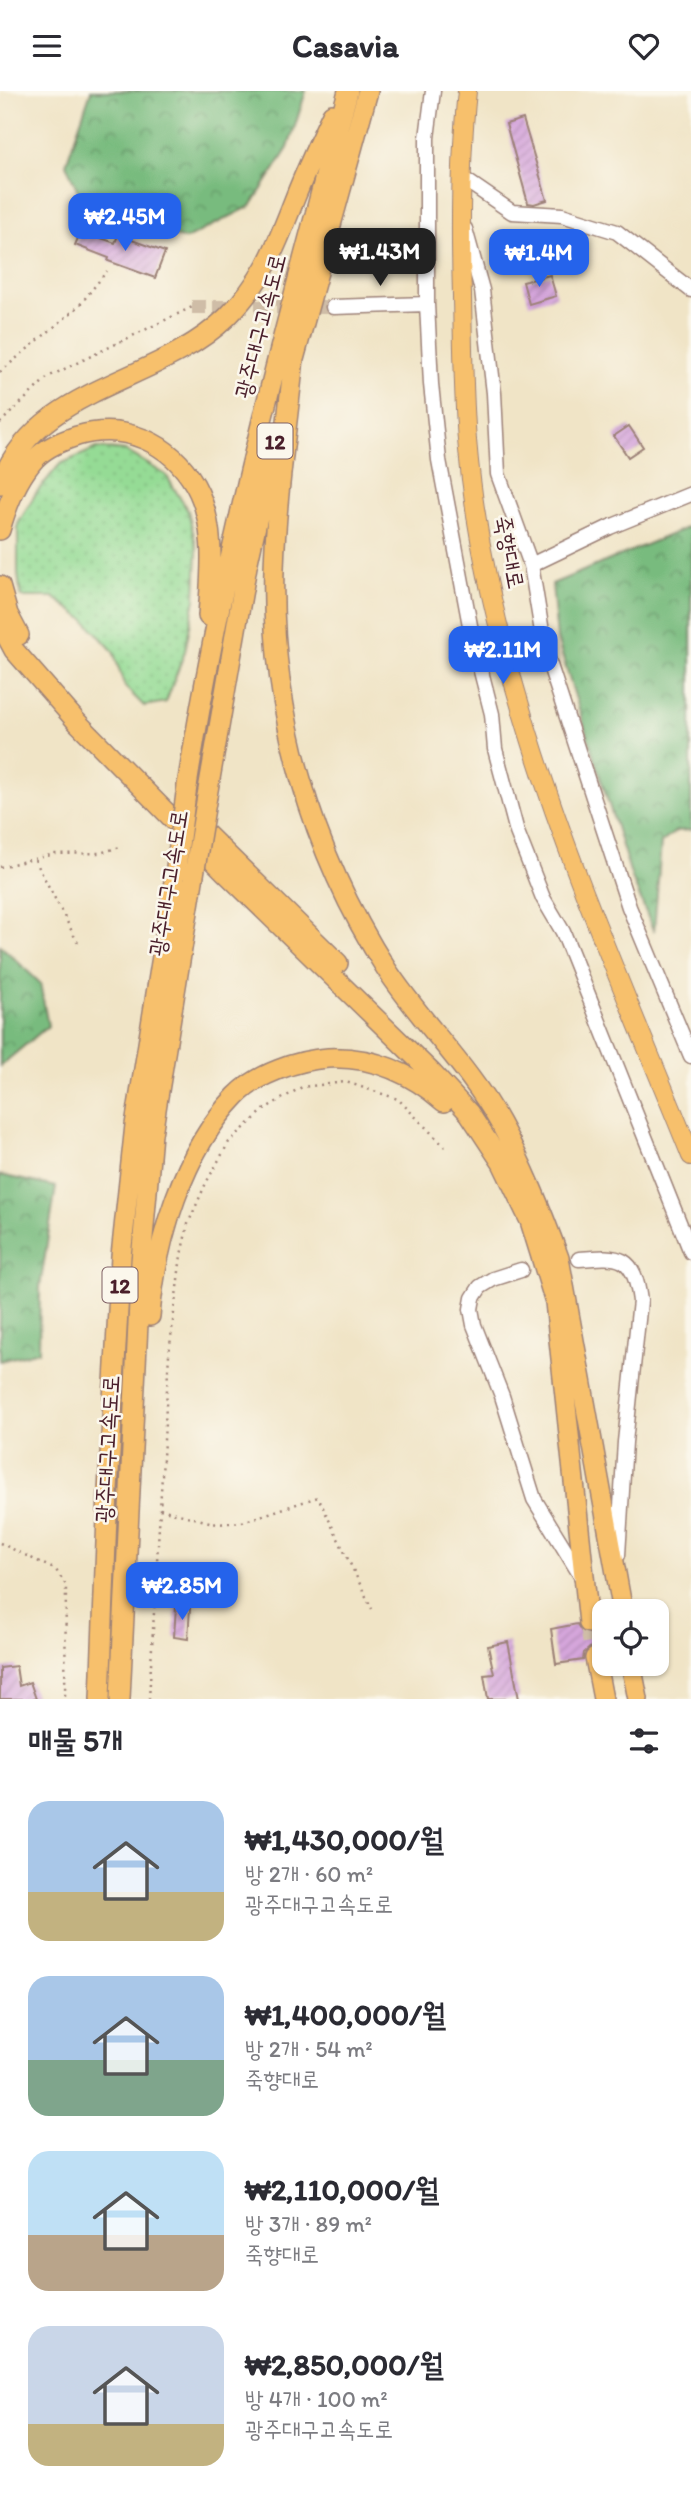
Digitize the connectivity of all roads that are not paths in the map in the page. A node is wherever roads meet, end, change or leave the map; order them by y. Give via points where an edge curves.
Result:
1 (342, 91) edge
2 (348, 91) edge
3 (368, 91) edge
4 (433, 91) edge
5 (467, 91) edge
6 (461, 177) junction
7 (460, 211) junction
8 (691, 290) edge
9 (427, 304) junction
10 (333, 307) tunnel mouth
11 (294, 358) junction
12 (0, 484) edge
13 (691, 494) edge
14 (0, 530) edge
15 (531, 565) junction
16 (0, 586) edge
17 (0, 624) edge
18 (202, 691) junction
19 (184, 878) junction
20 (691, 1056) edge
21 (691, 1156) edge
22 (508, 1158) junction
23 (691, 1252) edge
24 (579, 1259) dead end
25 (521, 1270) dead end
26 (130, 1463) junction
27 (617, 1577) junction
28 (583, 1579) junction
29 (621, 1599) edge
30 (589, 1623) tunnel mouth
31 (599, 1676) tunnel mouth
32 (633, 1676) edge
33 (100, 1699) edge
34 (120, 1699) edge
35 (603, 1699) edge
36 (638, 1699) edge

1 - 12 highway via 274,254 255,285 199,341 46,419 19,447
2 - 18 highway, 광주대구고속도로 / 12 via 278,352
3 - 11 highway, 광주대구고속도로 / 12
4 - 9 street via 427,138
5 - 6 main road, 죽향대로
6 - 7 main road, 죽향대로
6 - 8 street via 512,212 562,215 617,232
7 - 15 street via 481,290 498,474
7 - 21 main road, 죽향대로 via 467,441 480,533 513,682 584,891
9 - 10 street
9 - 23 street via 439,460 472,636 492,714 495,750 517,832 563,932
11 - 19 highway, 광주대구고속도로 / 12, bridge via 247,566 207,796
11 - 22 highway via 274,569 282,698 307,803 360,924 417,1013 499,1122
13 - 15 street
14 - 18 highway via 18,484 37,458 61,441 95,431 125,432 154,442 195,485 212,541
15 - 20 street via 549,663 629,907
16 - 22 highway via 23,643 47,673 441,1065
17 - 22 highway via 14,650 77,723 432,1073
18 - 19 highway, 광주대구고속도로 / 12, bridge via 187,786
19 - 26 highway, 광주대구고속도로 / 12 via 152,1133
19 - 33 highway, 광주대구고속도로 / 12 via 135,1125 121,1256
22 - 26 highway via 426,1087 391,1067 349,1057 310,1059 272,1072 237,1094 212,1125 164,1227 151,1299 144,1393
22 - 27 highway via 528,1177 559,1258
22 - 28 highway via 555,1303
24 - 27 street via 611,1256 630,1265 640,1301
25 - 28 street via 480,1287 471,1309 474,1325 534,1499
26 - 34 highway, 광주대구고속도로 / 12
27 - 29 highway
28 - 30 highway
31 - 35 highway
32 - 36 highway

